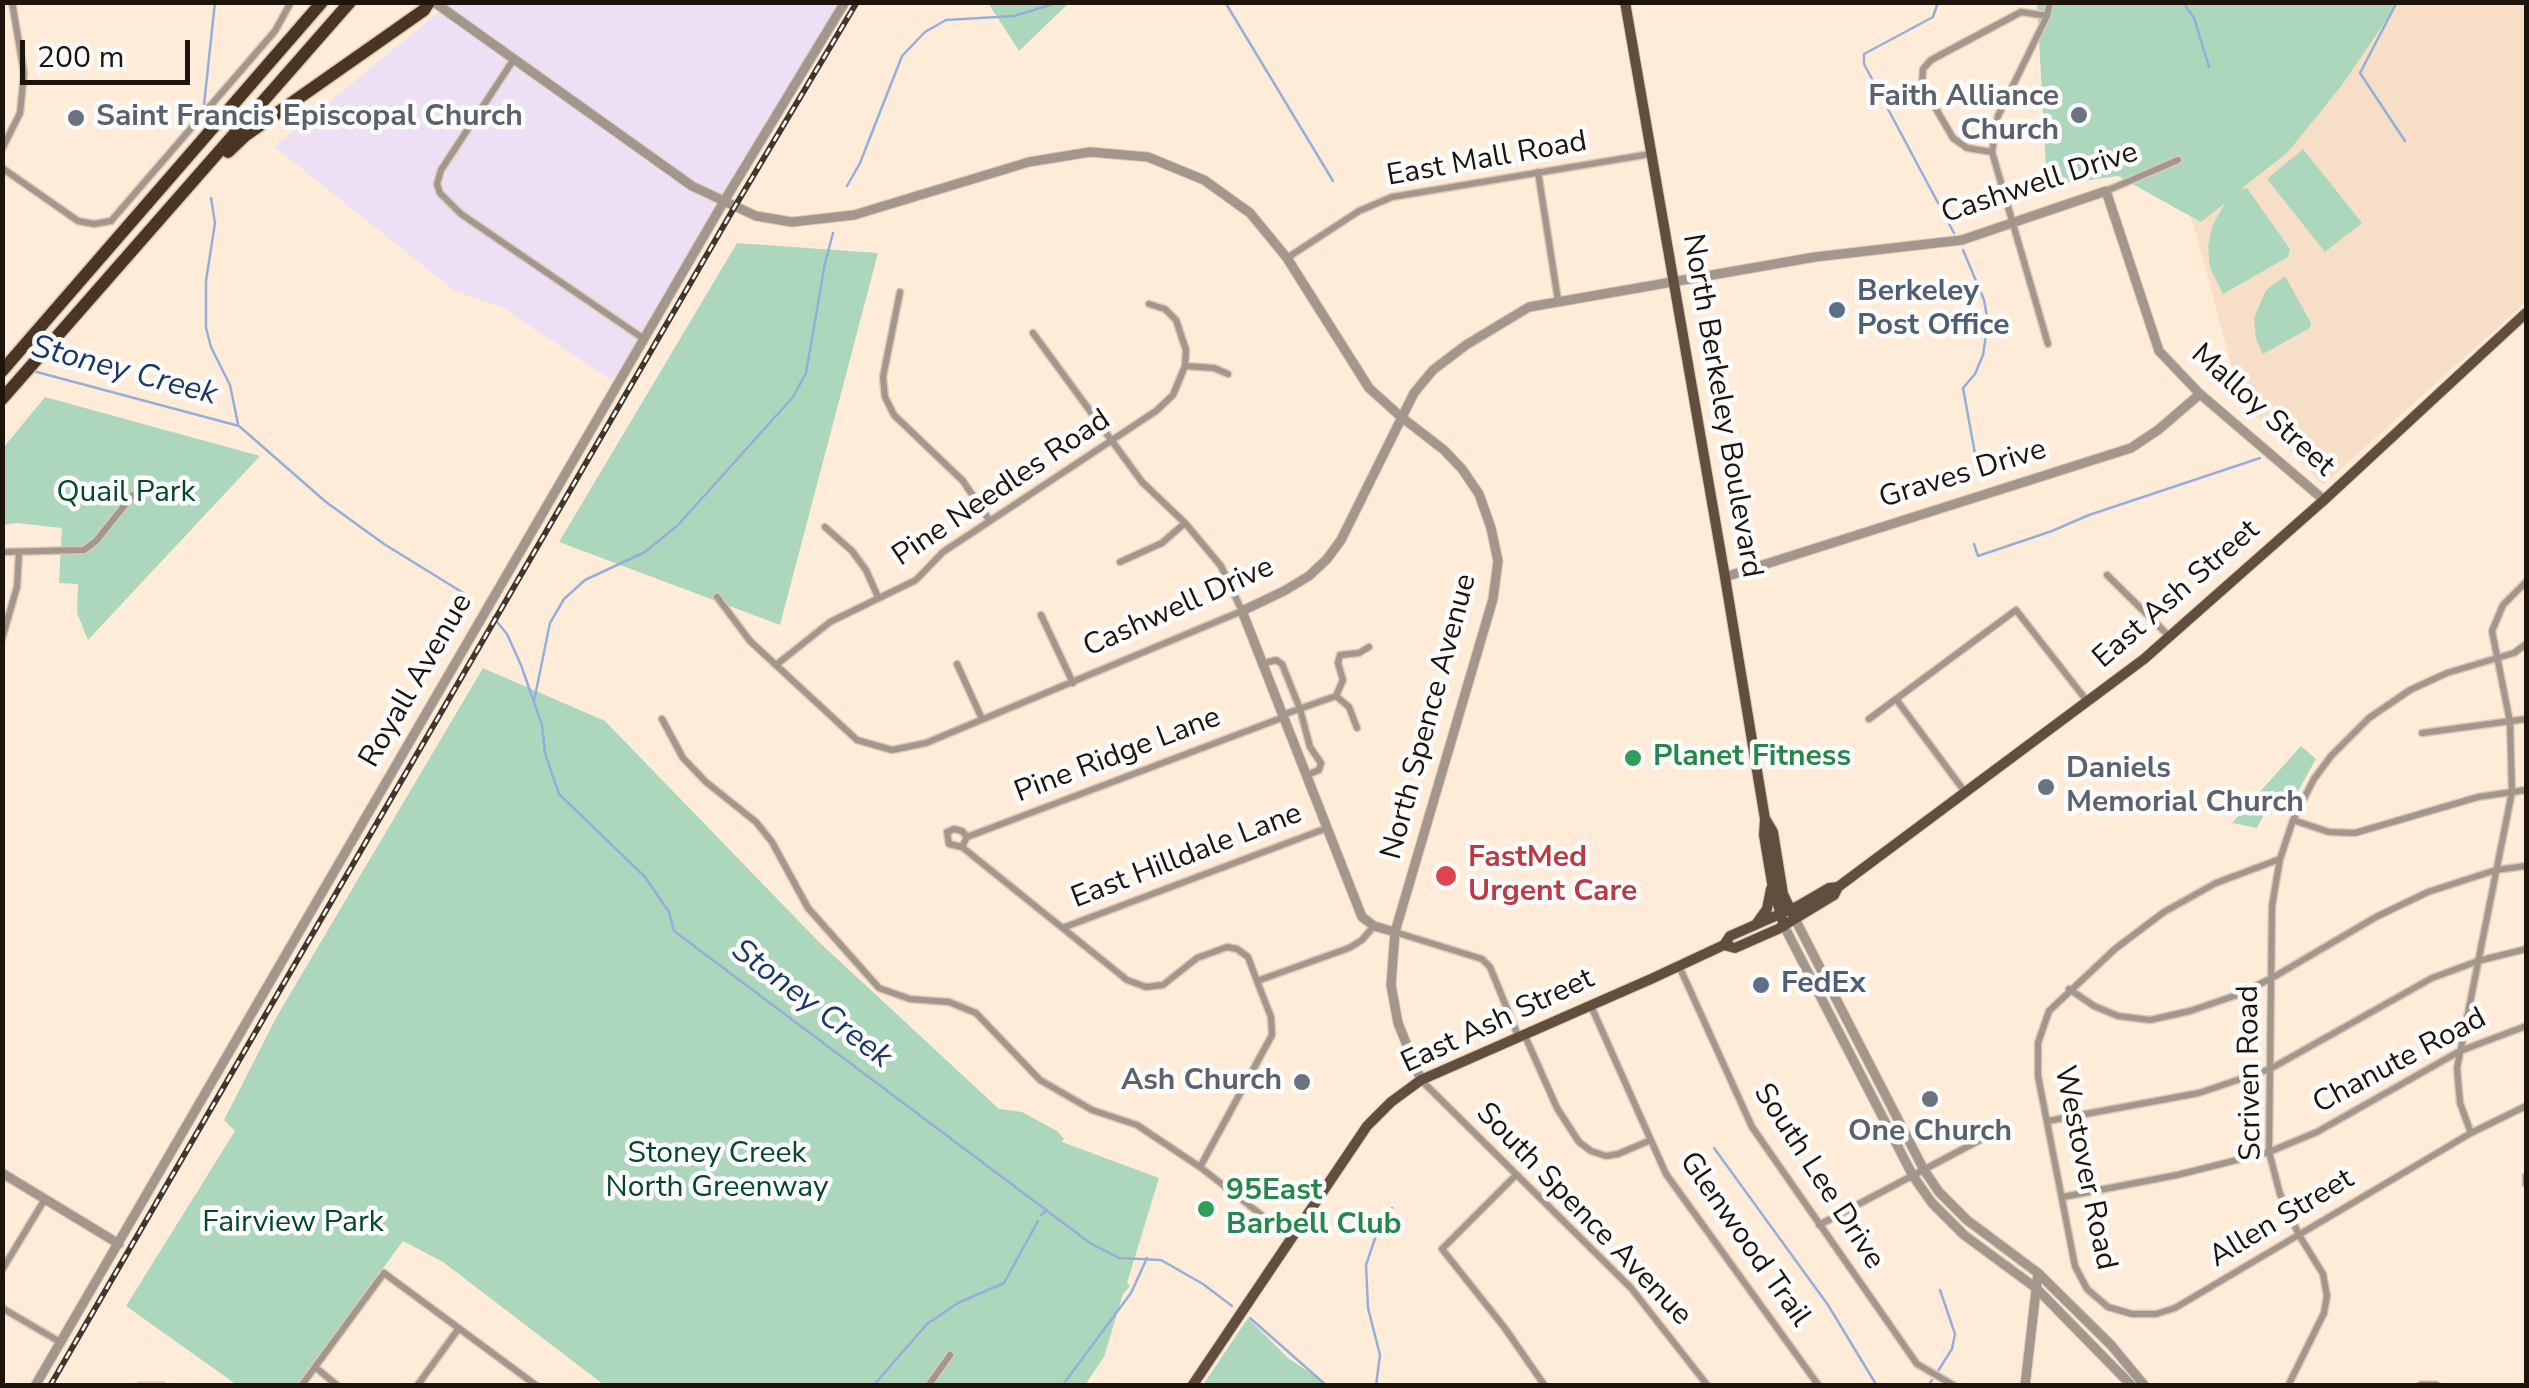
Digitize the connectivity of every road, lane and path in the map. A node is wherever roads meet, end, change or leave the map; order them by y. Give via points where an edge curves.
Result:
1 (12, 2) edge
2 (291, 2) edge
3 (322, 2) edge
4 (350, 2) edge
5 (431, 2) edge
6 (845, 2) edge
7 (1625, 2) edge
8 (2050, 2) edge
9 (2047, 16) junction
10 (514, 60) junction
11 (2, 149) edge
12 (1992, 152) junction
13 (1651, 154) junction
14 (2178, 160) dead end
15 (2, 168) edge
16 (1538, 172) junction
17 (2106, 191) junction
18 (182, 194) junction
19 (723, 203) junction
20 (2012, 223) junction
21 (1287, 258) junction
22 (1675, 282) junction
23 (900, 292) dead end
24 (1558, 300) junction
25 (1150, 304) dead end
26 (2526, 314) edge
27 (1033, 333) dead end
28 (644, 338) junction
29 (2048, 344) dead end
30 (1186, 366) junction
31 (2, 371) edge
32 (1228, 374) dead end
33 (2200, 394) junction
34 (2, 400) edge
35 (1400, 416) junction
36 (1112, 441) junction
37 (133, 494) dead end
38 (2324, 500) junction
39 (990, 521) junction
40 (1185, 523) junction
41 (825, 527) dead end
42 (2, 552) edge
43 (19, 552) junction
44 (1120, 562) dead end
45 (2107, 575) dead end
46 (1726, 577) junction
47 (2526, 582) edge
48 (878, 596) junction
49 (717, 597) dead end
50 (1242, 610) junction
51 (1042, 615) dead end
52 (2171, 638) junction
53 (2, 639) edge
54 (2526, 644) edge
55 (1369, 647) dead end
56 (2496, 658) junction
57 (1264, 663) junction
58 (957, 664) dead end
59 (776, 665) junction
60 (1073, 683) junction
61 (1336, 696) junction
62 (1896, 700) junction
63 (2088, 702) junction
64 (1300, 709) junction
65 (1286, 717) junction
66 (662, 719) dead end
67 (1869, 719) dead end
68 (2526, 719) edge
69 (982, 720) junction
70 (2510, 722) junction
71 (1356, 728) dead end
72 (2422, 733) dead end
73 (1307, 775) junction
74 (2526, 790) edge
75 (1965, 792) junction
76 (2512, 792) junction
77 (1765, 819) junction
78 (2293, 820) junction
79 (1326, 828) junction
80 (967, 837) junction
81 (962, 847) junction
82 (2280, 859) junction
83 (2526, 866) edge
84 (2496, 870) junction
85 (1772, 883) junction
86 (1787, 917) junction
87 (1374, 926) junction
88 (1754, 926) junction
89 (1064, 927) junction
90 (1396, 932) junction
91 (1724, 944) junction
92 (2526, 949) edge
93 (2478, 961) junction
94 (1678, 965) junction
95 (2272, 978) junction
96 (1257, 982) junction
97 (2069, 989) junction
98 (1590, 1006) junction
99 (2526, 1026) edge
100 (1522, 1038) junction
101 (2460, 1051) junction
102 (2270, 1069) junction
103 (1421, 1080) junction
104 (2526, 1106) edge
105 (2048, 1121) junction
106 (1998, 1130) dead end
107 (2470, 1133) junction
108 (1650, 1140) junction
109 (2269, 1152) junction
110 (1200, 1167) junction
111 (1924, 1170) junction
112 (2, 1173) edge
113 (1516, 1175) junction
114 (1913, 1176) junction
115 (2526, 1176) edge
116 (2526, 1184) edge
117 (2062, 1197) junction
118 (45, 1199) junction
119 (1819, 1225) junction
120 (2299, 1235) junction
121 (1291, 1238) junction
122 (119, 1244) junction
123 (2, 1270) edge
124 (2038, 1273) junction
125 (2036, 1288) junction
126 (2108, 1306) joint
127 (2, 1308) edge
128 (460, 1328) junction
129 (60, 1342) junction
130 (950, 1356) dead end
131 (315, 1368) junction
132 (35, 1386) edge
133 (140, 1386) edge
134 (164, 1386) edge
135 (301, 1386) edge
136 (338, 1386) edge
137 (417, 1386) edge
138 (537, 1386) edge
139 (928, 1386) edge
140 (1192, 1386) edge
141 (1545, 1386) edge
142 (1708, 1386) edge
143 (1819, 1386) edge
144 (1955, 1386) edge
145 (2024, 1386) edge
146 (2132, 1386) edge
147 (2145, 1386) edge
148 (2288, 1386) edge
149 (2421, 1386) edge
150 (2436, 1386) edge

1 - 11 street via 24,73 20,113
2 - 15 street via 275,31 111,221 78,221
3 - 31 highway
4 - 18 highway
5 - 10 street, North Spence Avenue
5 - 18 highway via 246,135
6 - 19 street, Royall Avenue
7 - 13 main road, North Berkeley Boulevard
8 - 9 street
9 - 12 street via 1998,116
9 - 12 street via 2021,12 1923,70 1922,85 1953,138
10 - 19 street, North Spence Avenue
10 - 28 street via 441,170 440,193
12 - 20 street
13 - 16 street, East Mall Road
13 - 22 main road, North Berkeley Boulevard
14 - 17 street, Cashwell Drive
16 - 21 street, East Mall Road via 1392,198 1358,211
16 - 24 street
17 - 20 street, Cashwell Drive
17 - 33 street, Malloy Street via 2159,351
18 - 34 highway
19 - 21 street, North Spence Avenue via 792,222 854,215 1029,162 1090,152 1148,157 1204,180 1250,212
19 - 28 street, Royall Avenue
20 - 22 street, Cashwell Drive via 1938,244
20 - 29 street
21 - 35 street, North Spence Avenue via 1369,388
22 - 24 street, Cashwell Drive
22 - 46 main road, North Berkeley Boulevard
23 - 39 street via 885,397 894,415 963,481
24 - 35 street, Cashwell Drive via 1529,306 1459,349 1433,370
25 - 30 street via 1176,320
26 - 38 main road, East Ash Street
27 - 36 street
28 - 122 street, Royall Avenue
30 - 32 street
30 - 36 street, Pine Needles Road via 1173,395
33 - 38 street, Malloy Street
33 - 46 street, Graves Drive via 2131,448
35 - 50 street, Cashwell Drive via 1327,559 1284,591
35 - 90 street, North Spence Avenue via 1444,450 1479,494 1498,560 1494,599
36 - 39 street, Pine Needles Road
36 - 40 street
37 - 43 street via 84,550
38 - 52 main road, East Ash Street
39 - 48 street, Pine Needles Road via 943,552 916,580
40 - 44 street
40 - 50 street via 1221,566
41 - 48 street via 859,560
42 - 43 street
43 - 53 street
45 - 52 street
46 - 77 main road, North Berkeley Boulevard
47 - 56 street via 2497,618
48 - 59 street, Pine Needles Road via 830,622
49 - 59 street, Cashwell Drive
50 - 57 street
50 - 60 street, Cashwell Drive
51 - 60 street
52 - 63 main road, East Ash Street
54 - 56 street
55 - 61 street via 1340,655
56 - 70 street
56 - 78 street, Scriven Road via 2410,690 2369,718 2331,756
57 - 64 street via 1280,662
57 - 65 street
58 - 69 street
59 - 69 street, Cashwell Drive via 857,740 876,748 910,748
60 - 69 street, Cashwell Drive
61 - 64 street, Pine Ridge Lane
61 - 71 street via 1349,707
62 - 63 street via 2016,610
62 - 67 street
62 - 75 street
63 - 75 main road, East Ash Street
64 - 65 street, Pine Ridge Lane
64 - 73 street via 1320,762
65 - 73 street
65 - 80 street, Pine Ridge Lane
66 - 110 street via 683,758 756,822 808,908 879,988 976,1013 1040,1080 1075,1102 1137,1125
68 - 70 street
70 - 72 street
70 - 76 street
73 - 79 street
74 - 76 street
75 - 86 main road, East Ash Street
76 - 78 street via 2355,833
76 - 84 street
77 - 85 main road, North Berkeley Boulevard
77 - 86 main road, North Berkeley Boulevard
78 - 82 street, Scriven Road
79 - 87 street via 1362,917
79 - 89 street, East Hilldale Lane
80 - 81 street
80 - 81 street via 948,832 949,844
81 - 89 street
82 - 95 street, Scriven Road
82 - 97 street, Westover Road via 2164,912
83 - 84 street
84 - 93 street
84 - 95 street via 2393,908
85 - 86 main road, North Berkeley Boulevard
85 - 88 main road via 1768,909
86 - 88 main road, East Ash Street
86 - 91 main road, East Ash Street via 1735,948
86 - 111 street
86 - 114 street
87 - 90 street
87 - 96 street via 1349,948
88 - 91 main road, East Ash Street
89 - 96 street via 1126,980 1146,987 1163,985 1197,958 1227,947 1248,957
90 - 100 street via 1482,959
90 - 103 street, North Spence Avenue via 1394,1004
91 - 94 main road, East Ash Street
92 - 93 street
93 - 101 street
93 - 102 street via 2432,978
94 - 98 main road, East Ash Street
94 - 119 street, South Lee Drive via 1752,1127
95 - 97 street via 2150,1020 2118,1016
95 - 102 street, Scriven Road
96 - 110 street via 1272,1035
97 - 105 street, Westover Road via 2050,1011 2038,1043
98 - 100 main road, East Ash Street
98 - 108 street, Glenwood Trail
99 - 101 street, Chanute Road
100 - 103 main road, East Ash Street
100 - 108 street via 1557,1108 1590,1151 1618,1154
101 - 107 street via 2460,1103
101 - 109 street, Chanute Road
102 - 105 street via 2199,1093
102 - 109 street, Scriven Road
103 - 113 street, South Spence Avenue
103 - 121 main road, East Ash Street via 1367,1126
104 - 107 street, Allen Street
105 - 117 street, Westover Road
106 - 111 street
107 - 120 street, Allen Street
108 - 143 street, Glenwood Trail via 1666,1174
109 - 117 street, Chanute Road
109 - 120 street, Scriven Road
110 - 121 street
111 - 114 street
111 - 124 street via 1967,1220
112 - 118 street
113 - 141 street via 1442,1249
113 - 142 street, South Spence Avenue via 1630,1288
114 - 119 street
114 - 125 street via 1964,1235
115 - 116 street
117 - 126 street, Westover Road via 2076,1266 2087,1289
118 - 122 street
118 - 123 street
119 - 144 street, South Lee Drive via 1917,1364
120 - 126 street, Allen Street via 2175,1308 2144,1314
120 - 148 street, Scriven Road via 2323,1274 2327,1296
121 - 140 main road, East Ash Street
122 - 129 street, Royall Avenue
124 - 125 street
124 - 147 street
125 - 145 street
125 - 146 street
127 - 129 street
128 - 131 street via 384,1274
128 - 137 street
128 - 138 street
129 - 132 street, Royall Avenue
130 - 139 street
131 - 135 street
131 - 136 street
133 - 134 street
149 - 150 street

